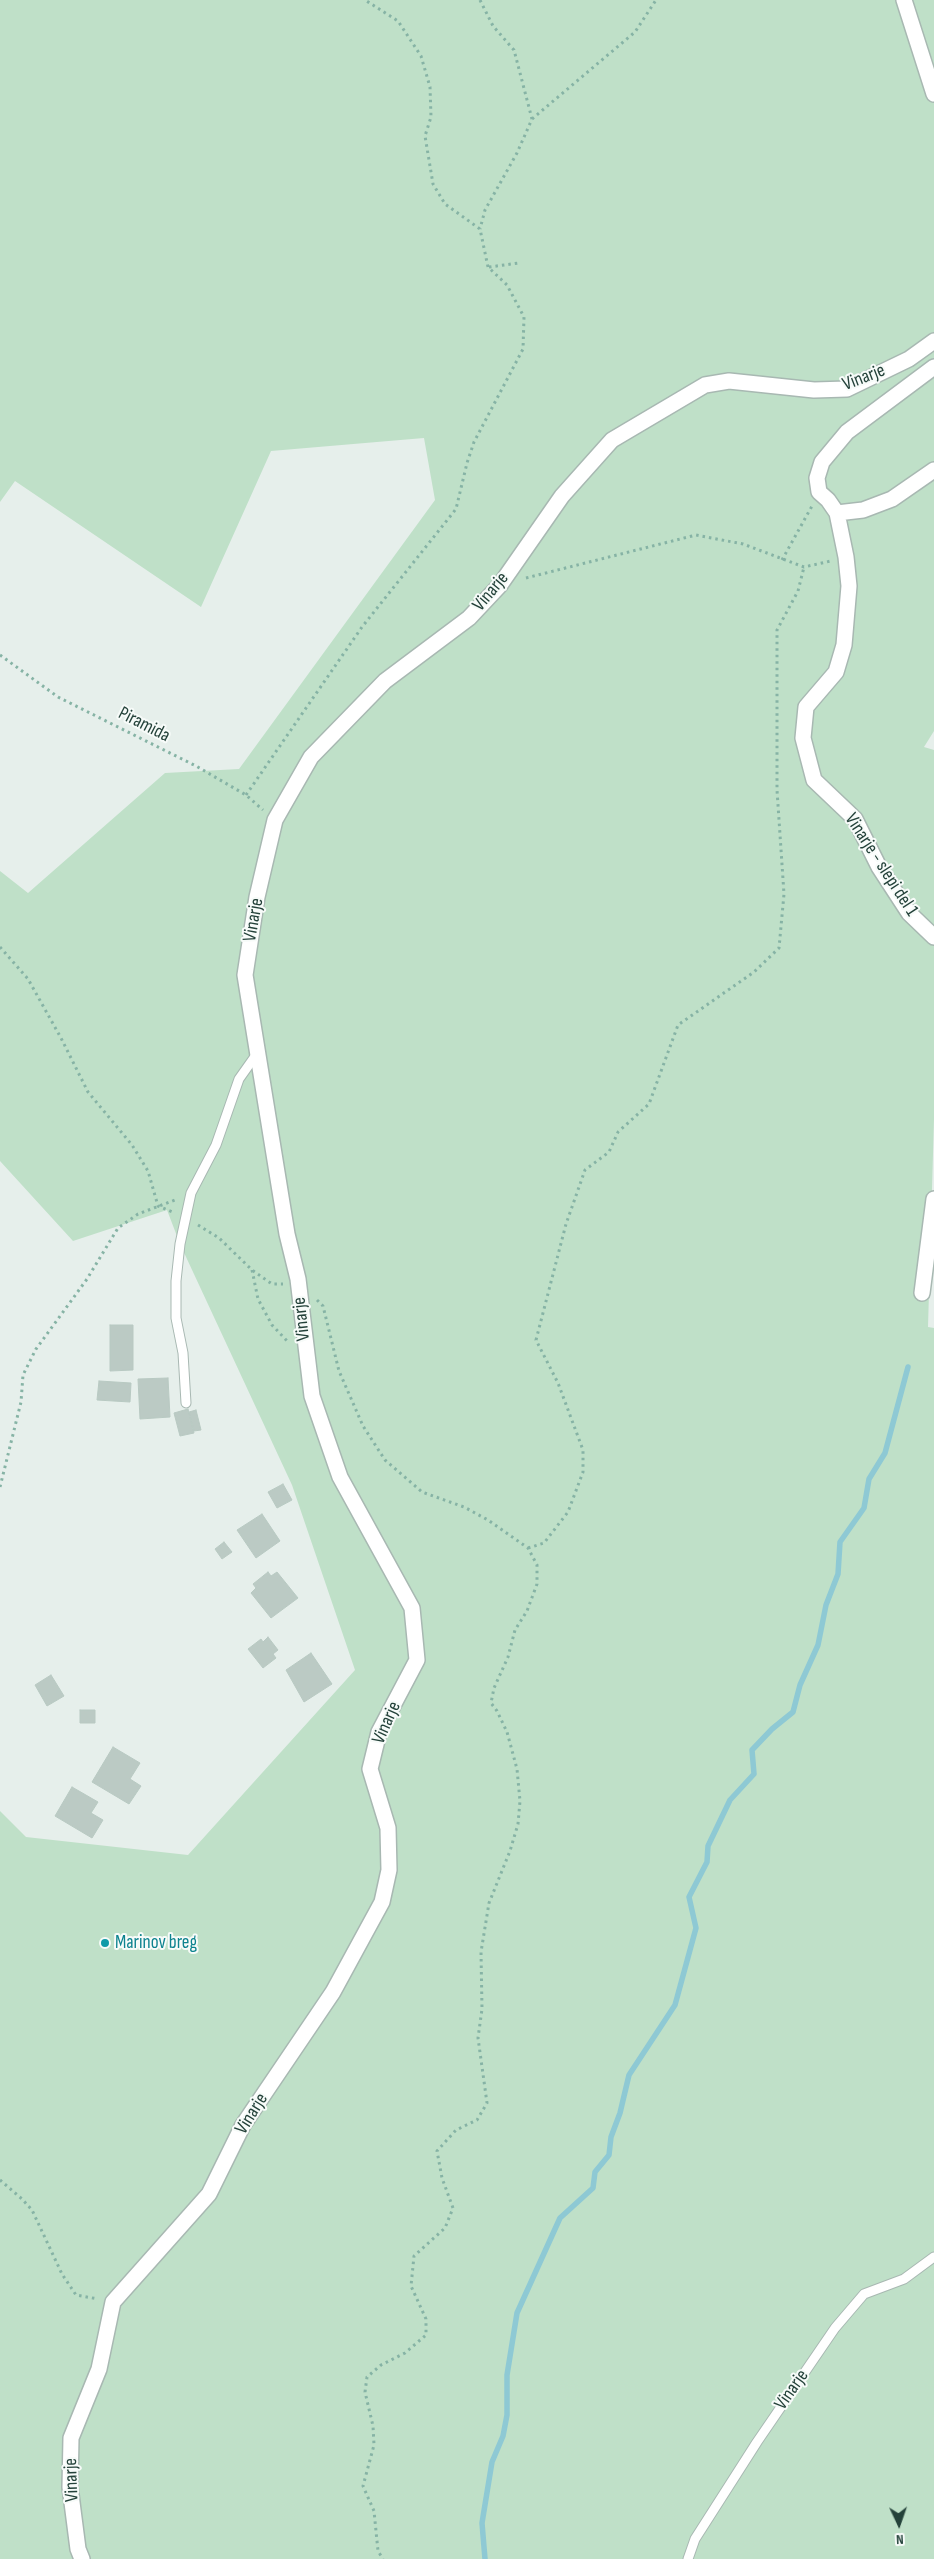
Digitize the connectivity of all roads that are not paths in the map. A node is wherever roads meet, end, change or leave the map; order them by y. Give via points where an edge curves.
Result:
1 (904, 0) edge
2 (934, 94) edge
3 (934, 341) edge
4 (934, 367) edge
5 (934, 470) edge
6 (837, 513) junction
7 (934, 938) edge
8 (256, 1055) junction
9 (934, 1199) edge
10 (922, 1293) dead end
11 (186, 1402) dead end
12 (934, 2257) edge
13 (82, 2559) edge
14 (688, 2559) edge

1 - 2 street
3 - 8 street, Vinarje via 909,359 847,389 814,390 729,380 705,384 612,440 562,496 500,585 469,618 385,681 311,757 275,820 257,897 245,975
4 - 6 street, Vinarje via 847,432 822,462 817,478 819,492
5 - 6 street via 892,498 863,510
6 - 7 street, Vinarje - slepi del 1 via 849,586 844,645 836,672 806,707 803,738 814,780 855,819 909,913
8 - 11 lane via 239,1080 216,1145 191,1193 185,1218 176,1280 176,1318 183,1353
8 - 13 street, Vinarje via 287,1234 298,1279 312,1396 340,1477 412,1608 417,1660 380,1732 370,1768 388,1828 389,1870 382,1902 333,1992 243,2125 209,2194 114,2302 99,2369 71,2438 70,2487
9 - 10 street
12 - 14 lane, Vinarje via 904,2279 864,2294 835,2328 710,2514

